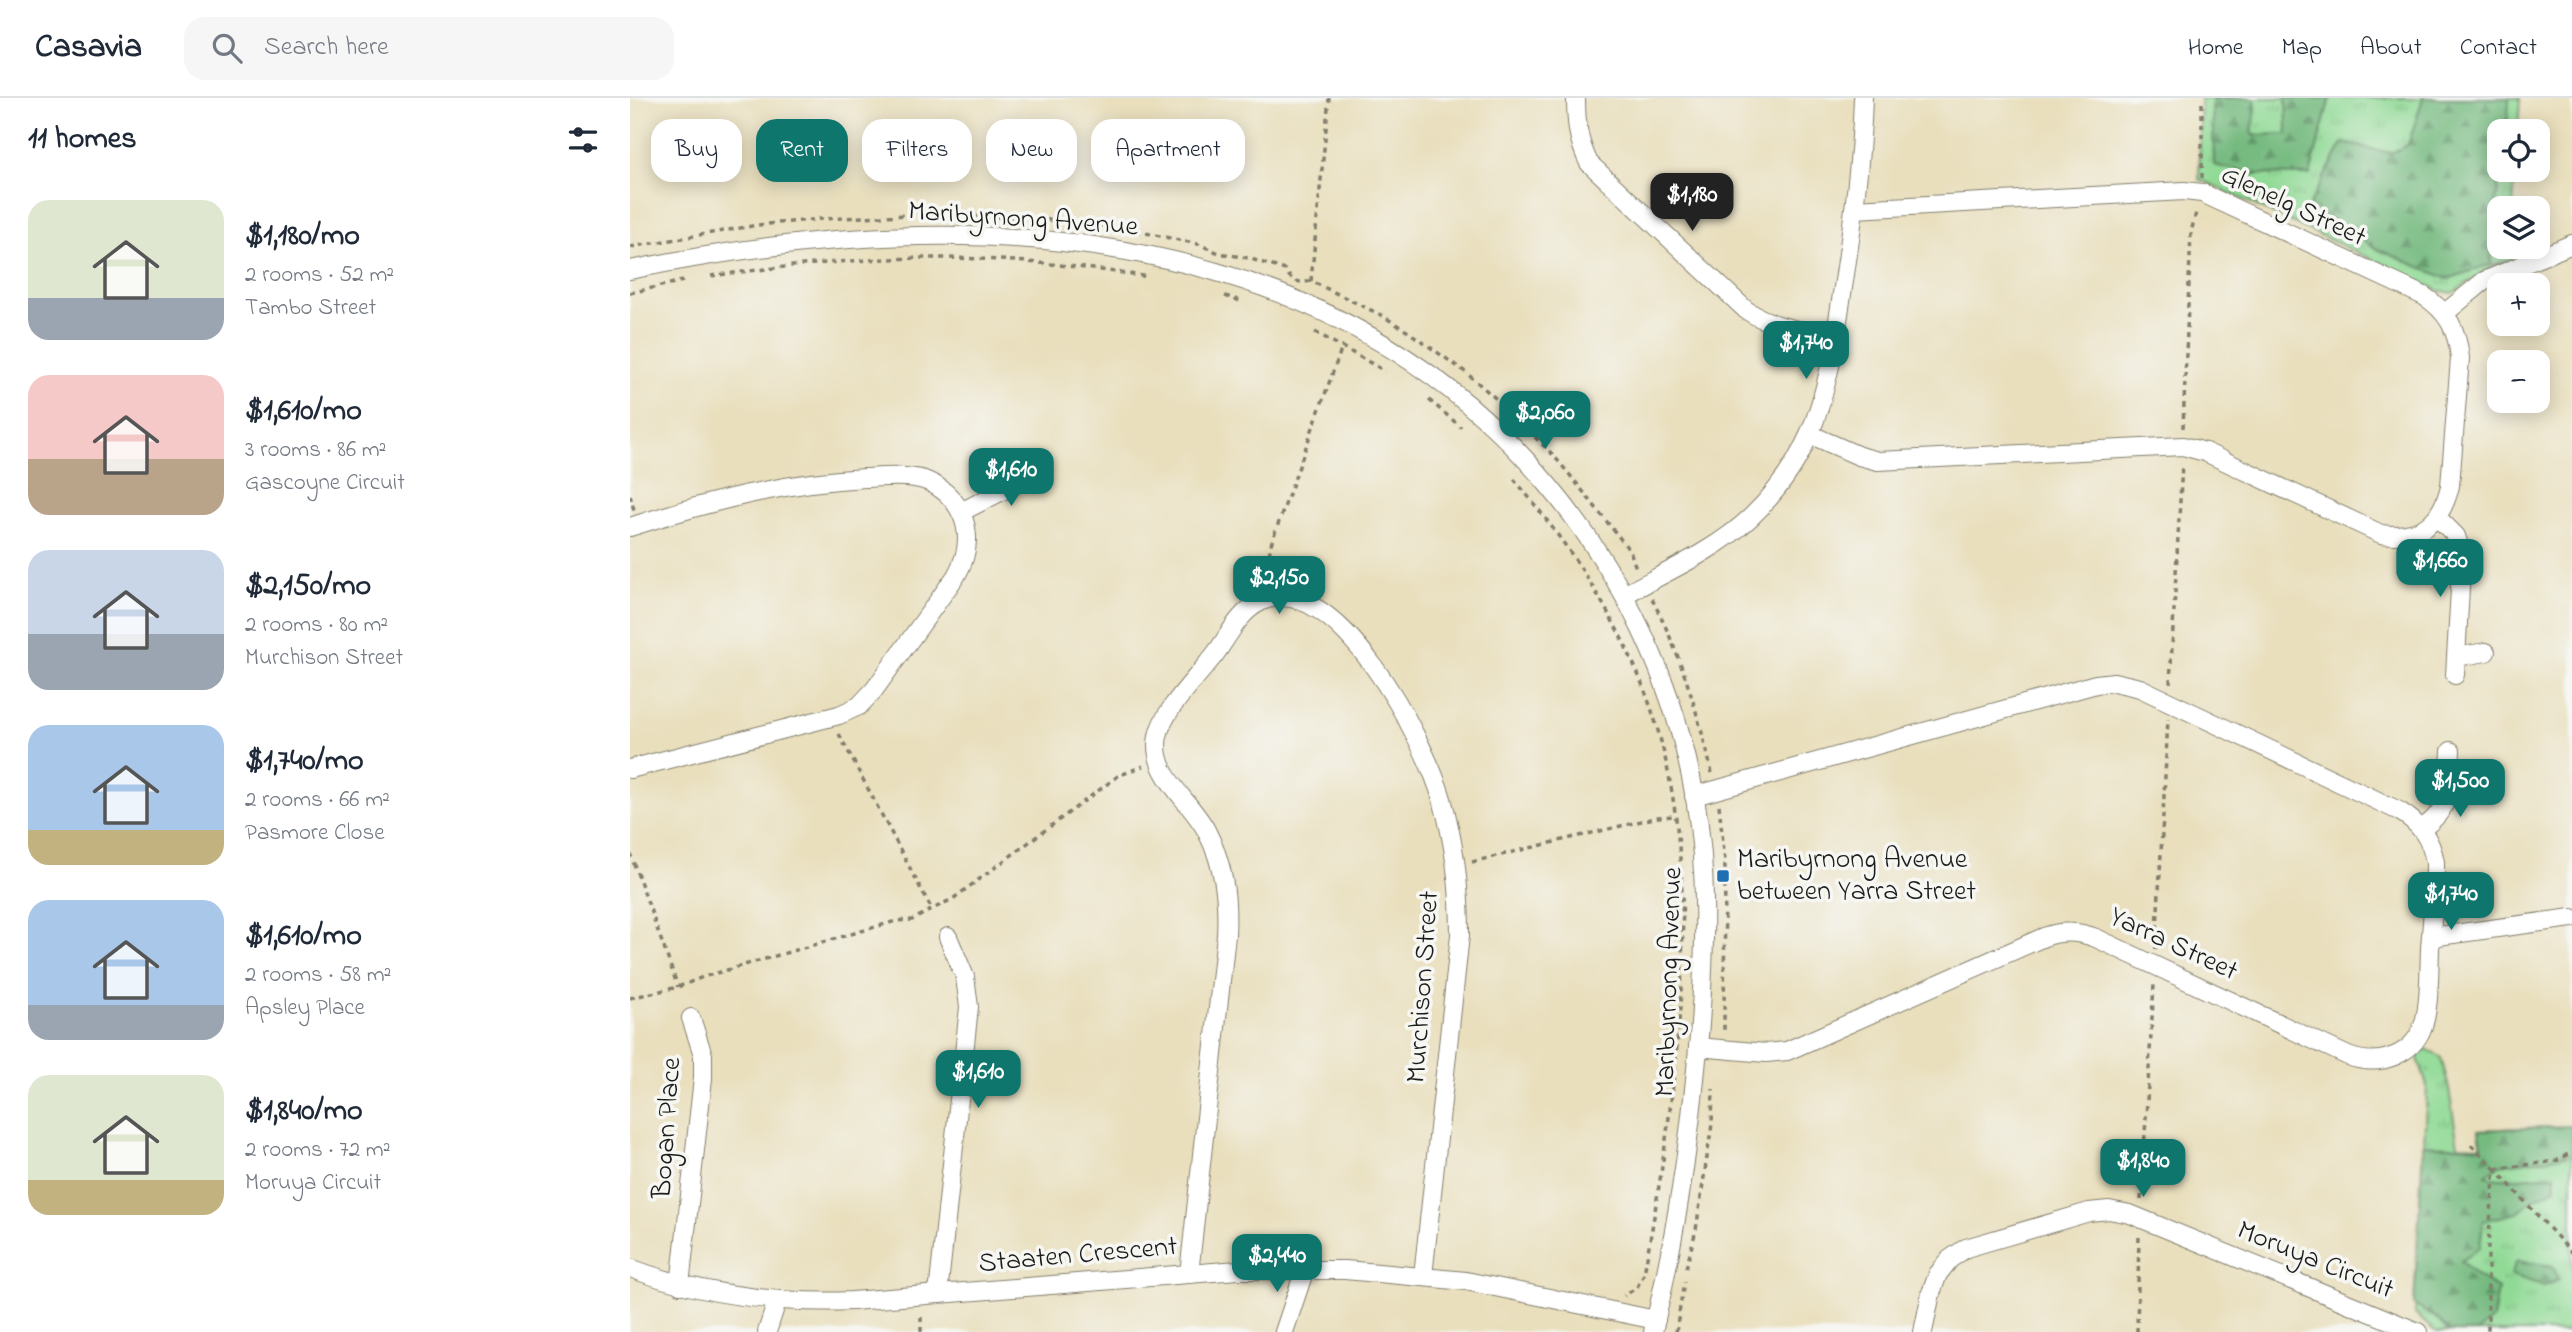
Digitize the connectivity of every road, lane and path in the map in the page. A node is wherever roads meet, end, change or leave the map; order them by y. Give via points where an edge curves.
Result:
1 (1329, 98) edge
2 (1576, 98) edge
3 (1863, 98) edge
4 (1855, 209) junction
5 (2572, 244) edge
6 (630, 247) edge
7 (630, 270) edge
8 (711, 276) dead end
9 (1159, 279) dead end
10 (687, 280) dead end
11 (1311, 281) junction
12 (630, 293) edge
13 (1214, 293) dead end
14 (1247, 303) dead end
15 (2445, 313) junction
16 (1312, 330) dead end
17 (1835, 337) junction
18 (1342, 347) junction
19 (1395, 377) dead end
20 (1422, 395) dead end
21 (1465, 430) dead end
22 (1809, 434) junction
23 (1043, 470) dead end
24 (1511, 475) dead end
25 (961, 512) junction
26 (2437, 517) junction
27 (630, 527) edge
28 (1633, 564) junction
29 (1643, 575) junction
30 (1271, 587) dead end
31 (1624, 595) junction
32 (2486, 652) dead end
33 (830, 717) junction
34 (2451, 751) dead end
35 (1149, 764) dead end
36 (630, 769) edge
37 (2479, 777) dead end
38 (2449, 782) junction
39 (1716, 790) junction
40 (1695, 796) junction
41 (1720, 815) junction
42 (1676, 816) junction
43 (1698, 817) junction
44 (2422, 829) junction
45 (630, 853) edge
46 (1457, 866) junction
47 (931, 908) junction
48 (2572, 918) edge
49 (948, 937) dead end
50 (2431, 937) junction
51 (678, 987) junction
52 (630, 998) edge
53 (691, 1018) dead end
54 (1698, 1047) junction
55 (1722, 1049) junction
56 (1713, 1085) dead end
57 (2471, 1145) dead end
58 (2572, 1152) edge
59 (2495, 1169) junction
60 (2572, 1254) edge
61 (630, 1268) edge
62 (1306, 1269) junction
63 (1189, 1274) junction
64 (1423, 1276) junction
65 (680, 1284) junction
66 (938, 1294) junction
67 (777, 1301) junction
68 (1618, 1312) junction
69 (1654, 1326) edge
70 (767, 1332) edge
71 (1284, 1332) edge
72 (1676, 1332) edge
73 (1923, 1332) edge
74 (2418, 1332) edge
75 (2488, 1332) edge

1 - 11 path
2 - 17 street via 1580,145 1589,163 1746,310 1777,326
3 - 4 street
4 - 15 street, Glenelg Street via 2202,193 2424,296
4 - 17 street
5 - 15 street via 2484,281
6 - 11 path via 758,225 928,211 1141,232 1248,258 1285,270 1289,278 1302,284
7 - 31 street, Maribyrnong Avenue via 783,244 938,237 1120,251 1183,262 1256,283 1360,329 1474,409 1561,500
8 - 9 path via 936,258 1043,264
10 - 12 path
11 - 28 path via 1410,333 1493,396 1574,480 1630,551
13 - 14 path
15 - 26 street via 2458,338 2460,358 2450,486
16 - 18 path
17 - 22 street
18 - 19 path
18 - 30 path via 1271,544 1269,556 1278,586
20 - 21 path
22 - 26 street via 1859,456 1888,461 2183,446 2381,534 2407,535 2424,529
22 - 29 street via 1784,479 1750,517 1718,543
23 - 25 street
24 - 42 path via 1555,527 1618,632 1646,694
25 - 27 street via 942,489 925,480 870,478 766,489
25 - 33 street via 967,550 956,576 867,699
26 - 32 street via 2456,536 2462,554 2456,666
28 - 29 path
28 - 29 path
29 - 31 street
29 - 39 path via 1676,652
31 - 40 street, Maribyrnong Avenue via 1667,693
33 - 36 street
33 - 47 path
34 - 38 street
35 - 47 path via 1118,776 954,898
37 - 38 street
38 - 44 street via 2442,811
39 - 40 street
39 - 41 path
39 - 44 street via 2114,682 2140,688 2399,811
40 - 43 street, Maribyrnong Avenue
41 - 43 path
41 - 55 path via 1725,861
42 - 43 path
42 - 46 path
42 - 68 path via 1682,957 1665,1138 1644,1274 1637,1287 1621,1297
43 - 54 street, Maribyrnong Avenue via 1705,902
44 - 50 street, Yarra Street via 2435,862
45 - 51 path
46 - 63 street, Murchison Street via 1432,770 1408,719 1377,672 1312,604 1286,596 1251,607 1165,717 1157,743 1162,770 1196,813 1213,845 1227,898
46 - 64 street, Murchison Street via 1458,964
47 - 51 path via 912,920
48 - 50 street
49 - 66 street via 965,977 969,1007
50 - 55 street, Yarra Street via 2422,1029 2405,1050 2382,1061 2348,1056 2096,938 2065,932 2044,937 1787,1051
51 - 52 path
53 - 65 street, Bogan Place via 703,1055 703,1078
54 - 55 street, Yarra Street
54 - 69 street, Maribyrnong Avenue via 1684,1171
56 - 72 path via 1712,1124
57 - 59 path
58 - 59 path via 2556,1161
59 - 60 path
59 - 75 path via 2488,1244
61 - 65 street, Staaten Crescent
62 - 63 street, Staaten Crescent
62 - 64 street, Staaten Crescent
62 - 71 street
63 - 66 street, Staaten Crescent
64 - 68 street, Staaten Crescent via 1508,1288
65 - 67 street, Staaten Crescent
66 - 67 street, Staaten Crescent
67 - 70 street
68 - 69 street, Staaten Crescent
73 - 74 street, Moruya Circuit via 1934,1283 1957,1253 2109,1210 2130,1214

